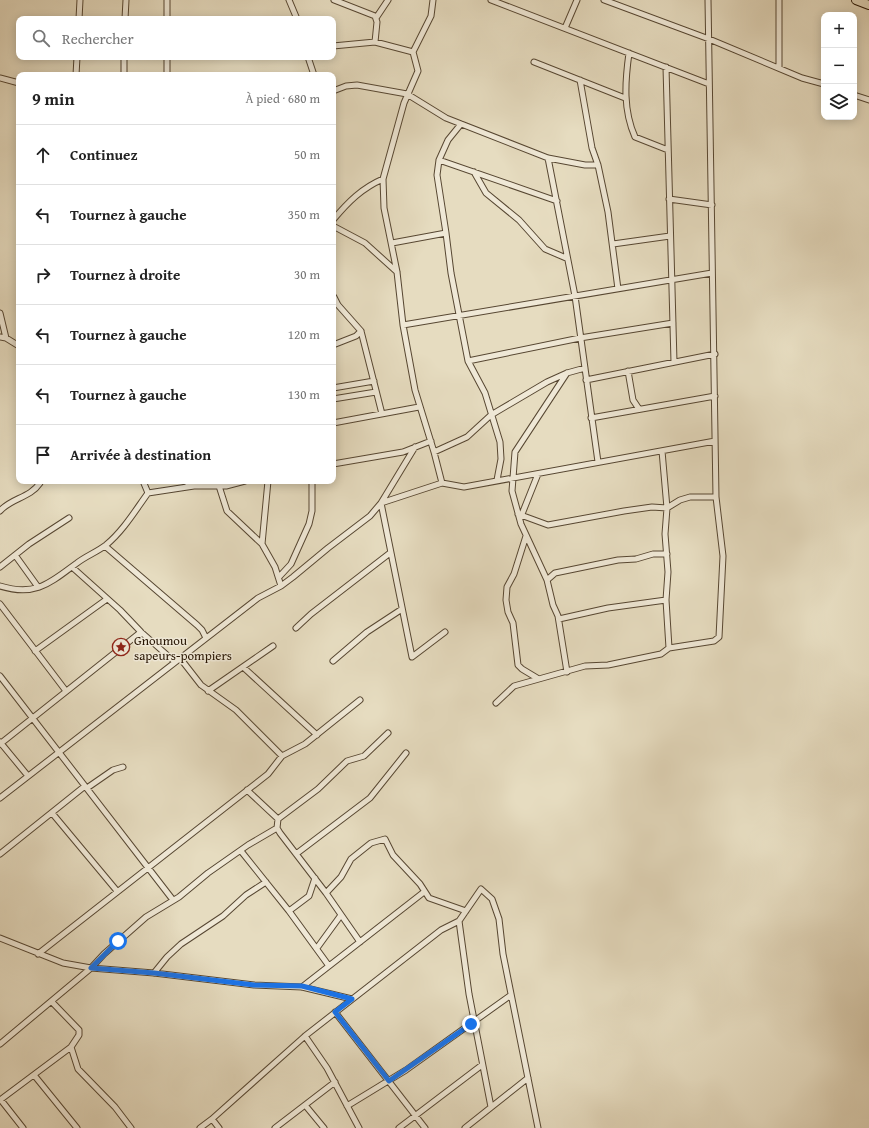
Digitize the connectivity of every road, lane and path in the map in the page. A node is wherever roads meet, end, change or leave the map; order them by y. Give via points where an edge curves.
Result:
1 (80, 0) edge
2 (126, 0) edge
3 (167, 0) edge
4 (289, 0) edge
5 (334, 0) edge
6 (388, 0) edge
7 (433, 0) edge
8 (491, 0) edge
9 (577, 0) edge
10 (604, 0) edge
11 (708, 0) edge
12 (779, 0) edge
13 (856, 0) edge
14 (869, 5) edge
15 (79, 16) edge
16 (125, 16) edge
17 (167, 16) edge
18 (296, 16) edge
19 (376, 18) junction
20 (565, 28) junction
21 (708, 39) junction
22 (375, 42) junction
23 (336, 46) edge
24 (413, 52) junction
25 (629, 53) junction
26 (77, 60) edge
27 (124, 60) edge
28 (167, 60) edge
29 (309, 60) edge
30 (534, 62) dead end
31 (666, 67) junction
32 (779, 67) junction
33 (76, 72) edge
34 (124, 72) edge
35 (167, 72) edge
36 (313, 72) edge
37 (0, 78) edge
38 (580, 80) junction
39 (16, 82) edge
40 (821, 83) edge
41 (709, 84) junction
42 (336, 90) edge
43 (407, 94) junction
44 (857, 96) edge
45 (625, 98) junction
46 (869, 100) edge
47 (461, 124) junction
48 (668, 150) junction
49 (548, 158) junction
50 (439, 160) junction
51 (598, 165) junction
52 (474, 172) junction
53 (383, 179) junction
54 (669, 199) junction
55 (557, 201) junction
56 (712, 205) junction
57 (336, 216) edge
58 (336, 228) edge
59 (446, 233) junction
60 (670, 236) junction
61 (392, 243) junction
62 (613, 244) junction
63 (566, 258) junction
64 (397, 272) junction
65 (712, 274) junction
66 (672, 280) junction
67 (618, 289) junction
68 (575, 296) junction
69 (336, 301) edge
70 (0, 313) edge
71 (460, 316) junction
72 (673, 323) junction
73 (404, 325) junction
74 (361, 331) junction
75 (0, 337) edge
76 (6, 338) junction
77 (580, 338) junction
78 (16, 344) edge
79 (336, 344) edge
80 (715, 354) junction
81 (468, 361) junction
82 (674, 362) junction
83 (585, 368) junction
84 (628, 371) junction
85 (567, 373) junction
86 (586, 380) junction
87 (374, 381) junction
88 (336, 387) edge
89 (376, 392) junction
90 (715, 396) junction
91 (336, 399) edge
92 (419, 407) junction
93 (639, 409) junction
94 (382, 414) junction
95 (491, 416) junction
96 (592, 418) junction
97 (336, 422) edge
98 (431, 441) junction
99 (715, 441) junction
100 (415, 447) junction
101 (662, 451) junction
102 (434, 452) junction
103 (598, 462) junction
104 (336, 464) edge
105 (538, 474) junction
106 (512, 479) junction
107 (497, 480) junction
108 (442, 483) junction
109 (39, 484) edge
110 (144, 484) edge
111 (190, 484) edge
112 (229, 484) edge
113 (268, 484) edge
114 (312, 484) edge
115 (194, 486) junction
116 (219, 486) junction
117 (148, 493) junction
118 (716, 497) junction
119 (382, 503) junction
120 (667, 508) junction
121 (0, 511) edge
122 (520, 514) junction
123 (69, 518) dead end
124 (526, 536) junction
125 (262, 544) junction
126 (105, 546) junction
127 (390, 553) junction
128 (667, 554) junction
129 (15, 555) junction
130 (0, 567) edge
131 (72, 567) junction
132 (279, 577) junction
133 (547, 580) junction
134 (0, 586) edge
135 (281, 586) junction
136 (38, 587) junction
137 (107, 599) junction
138 (666, 600) junction
139 (0, 604) edge
140 (402, 609) junction
141 (559, 619) junction
142 (296, 628) dead end
143 (140, 632) junction
144 (445, 632) dead end
145 (206, 638) junction
146 (273, 646) dead end
147 (669, 648) junction
148 (35, 652) junction
149 (180, 658) junction
150 (333, 660) dead end
151 (176, 662) junction
152 (243, 667) junction
153 (567, 672) junction
154 (0, 676) edge
155 (538, 678) junction
156 (2, 683) edge
157 (66, 691) junction
158 (208, 691) junction
159 (360, 700) dead end
160 (496, 703) dead end
161 (32, 718) junction
162 (388, 733) dead end
163 (317, 735) junction
164 (0, 743) edge
165 (59, 752) junction
166 (406, 753) dead end
167 (282, 756) junction
168 (123, 767) dead end
169 (28, 776) junction
170 (86, 787) junction
171 (247, 790) junction
172 (0, 798) edge
173 (52, 813) junction
174 (278, 819) junction
175 (277, 828) junction
176 (241, 851) junction
177 (0, 854) edge
178 (296, 854) junction
179 (148, 867) junction
180 (315, 878) junction
181 (266, 882) junction
182 (117, 891) junction
183 (424, 892) junction
184 (326, 893) junction
185 (173, 900) junction
186 (289, 911) junction
187 (466, 911) junction
188 (341, 915) junction
189 (458, 921) junction
190 (0, 938) edge
191 (360, 942) junction
192 (318, 948) junction
193 (38, 954) junction
194 (329, 966) junction
195 (91, 968) junction
196 (154, 973) junction
197 (302, 986) junction
198 (511, 995) junction
199 (352, 999) junction
200 (52, 1002) junction
201 (335, 1012) junction
202 (474, 1021) junction
203 (305, 1036) junction
204 (0, 1044) edge
205 (71, 1047) junction
206 (482, 1065) junction
207 (34, 1075) junction
208 (528, 1078) junction
209 (389, 1081) junction
210 (335, 1082) junction
211 (0, 1100) edge
212 (305, 1105) junction
213 (347, 1106) junction
214 (490, 1107) junction
215 (416, 1116) junction
216 (212, 1119) junction
217 (23, 1128) edge
218 (76, 1128) edge
219 (131, 1128) edge
220 (200, 1128) edge
221 (219, 1128) edge
222 (275, 1128) edge
223 (324, 1128) edge
224 (359, 1128) edge
225 (399, 1128) edge
226 (424, 1128) edge
227 (465, 1128) edge
228 (538, 1128) edge

1 - 15 street
2 - 16 street
3 - 17 street
4 - 18 street
5 - 19 street via 372,14
6 - 19 street
7 - 24 street via 431,16
8 - 20 street
9 - 20 street
10 - 21 street
11 - 21 street
12 - 32 street
13 - 14 main road
19 - 22 street
20 - 25 street
21 - 32 street
21 - 41 street
22 - 23 street
22 - 24 street
24 - 43 street via 418,71
25 - 31 street
25 - 45 street
26 - 33 street
27 - 34 street
28 - 35 street
29 - 36 street
30 - 38 street
31 - 41 street
31 - 48 street
32 - 40 street
37 - 39 street
38 - 45 street
38 - 51 street via 592,148
41 - 56 street
42 - 43 street via 346,86 363,85
43 - 47 street via 446,118
43 - 53 street
44 - 46 street
45 - 48 street via 628,119 635,137
47 - 49 street
47 - 50 street via 448,140
48 - 54 street
49 - 51 street
49 - 55 street
50 - 52 street
50 - 59 street via 437,175
51 - 62 street
52 - 55 street
52 - 63 street via 486,193 519,220 545,248
53 - 57 street via 361,190
53 - 61 street via 384,208
54 - 56 street
54 - 60 street
55 - 63 street
56 - 65 street
58 - 64 street via 365,243
59 - 61 street
59 - 71 street
60 - 62 street
60 - 66 street
61 - 64 street
62 - 67 street
63 - 68 street
64 - 73 street
65 - 66 street
65 - 80 street
66 - 67 street
66 - 72 street
67 - 68 street
68 - 71 street
68 - 77 street
69 - 74 street
70 - 76 street
71 - 73 street
71 - 81 street
72 - 77 street
72 - 82 street
73 - 92 street
74 - 79 street via 356,336
74 - 87 street
75 - 76 street
76 - 78 street
77 - 81 street
77 - 83 street
80 - 82 street
80 - 90 street
81 - 95 street via 485,393
82 - 84 street
83 - 85 street
83 - 86 street
84 - 86 street
84 - 93 street via 633,400
85 - 95 street via 547,382
85 - 106 street via 515,452
86 - 96 street
87 - 88 street
87 - 89 street
89 - 91 street
89 - 94 street
90 - 93 street
90 - 99 street
92 - 94 street
92 - 98 street
93 - 96 street
94 - 97 street
95 - 102 street via 467,437
95 - 107 street via 500,442 501,459
96 - 103 street
98 - 100 street
98 - 102 street
99 - 101 street
99 - 118 street
100 - 104 street via 373,458
100 - 119 street
101 - 103 street
101 - 120 street
102 - 108 street
103 - 105 street
105 - 106 street
105 - 122 street
106 - 107 street
106 - 122 street via 512,491
107 - 108 street via 464,487
108 - 119 street
109 - 121 street via 31,493 11,502
110 - 117 street
111 - 115 street
112 - 116 street
113 - 125 street
114 - 132 street via 312,511 308,524 291,564
115 - 116 street
115 - 117 street
116 - 125 street via 227,510
117 - 126 street via 128,522
118 - 120 street via 690,497
118 - 147 street via 723,556 719,637 714,641
119 - 127 street
119 - 135 street via 370,516
120 - 122 street via 624,510 548,525
120 - 128 street
122 - 124 street
123 - 129 street
124 - 133 street
124 - 155 street via 514,574 507,587 506,600 513,623 518,665
125 - 132 street
126 - 131 street
126 - 145 street via 196,624
127 - 140 street
127 - 142 street
128 - 133 street via 653,554 556,573
128 - 138 street
129 - 130 street
129 - 136 street
131 - 136 street via 50,584
131 - 137 street
132 - 135 street
133 - 141 street
134 - 136 street via 22,591
135 - 145 street via 258,598
137 - 143 street
137 - 148 street
138 - 141 street via 608,608
138 - 147 street
139 - 148 street
140 - 144 street via 412,657
140 - 150 street via 367,632
141 - 153 street
143 - 151 street
143 - 157 street
145 - 149 street
146 - 152 street
147 - 153 street via 661,654 608,665 585,666
148 - 157 street
149 - 151 street
149 - 158 street via 196,680
151 - 165 street
152 - 158 street
152 - 163 street
153 - 155 street via 553,677
154 - 156 street
155 - 160 street via 514,686
156 - 161 street
157 - 161 street
158 - 167 street via 236,710
159 - 163 street
161 - 164 street
161 - 165 street
162 - 174 street via 364,756 347,761 318,789
163 - 167 street
164 - 169 street
165 - 169 street
165 - 170 street
166 - 178 street via 370,798
167 - 171 street via 268,774
168 - 170 street via 113,770
169 - 172 street
170 - 173 street
170 - 179 street
171 - 174 street
171 - 179 street
173 - 177 street
173 - 182 street
174 - 175 street
175 - 176 street
175 - 178 street
176 - 181 street
176 - 185 street via 208,872
178 - 180 street
179 - 182 street
179 - 185 street
180 - 184 street
180 - 186 street via 309,896
181 - 186 street
181 - 196 street via 246,895 223,916 181,944
182 - 193 street
183 - 184 street via 420,884 393,855 385,840 371,843 351,859 341,877
183 - 187 street via 429,898
183 - 191 street
184 - 188 street
185 - 195 street via 135,927
186 - 192 street
187 - 189 street
187 - 198 street via 481,889 492,899 499,919
188 - 191 street
188 - 192 street
189 - 199 street via 441,930
189 - 202 street
190 - 193 street
191 - 194 street
192 - 194 street
193 - 195 street via 63,963
194 - 197 street
195 - 196 street
195 - 200 street
196 - 197 street via 254,985
197 - 199 street
198 - 202 street
198 - 208 street
199 - 201 street
200 - 204 street
200 - 205 street via 79,1030 79,1035
201 - 203 street
201 - 209 street
202 - 206 street
202 - 209 street
203 - 210 street
203 - 216 street
205 - 207 street
205 - 219 street via 78,1069 115,1107
206 - 214 street
206 - 215 street
207 - 211 street
207 - 218 street
208 - 214 street
208 - 228 street
209 - 213 street
209 - 215 street
210 - 212 street
210 - 213 street
211 - 217 street
212 - 222 street
212 - 223 street
213 - 224 street
214 - 227 street
215 - 225 street
215 - 226 street
216 - 220 street
216 - 221 street

